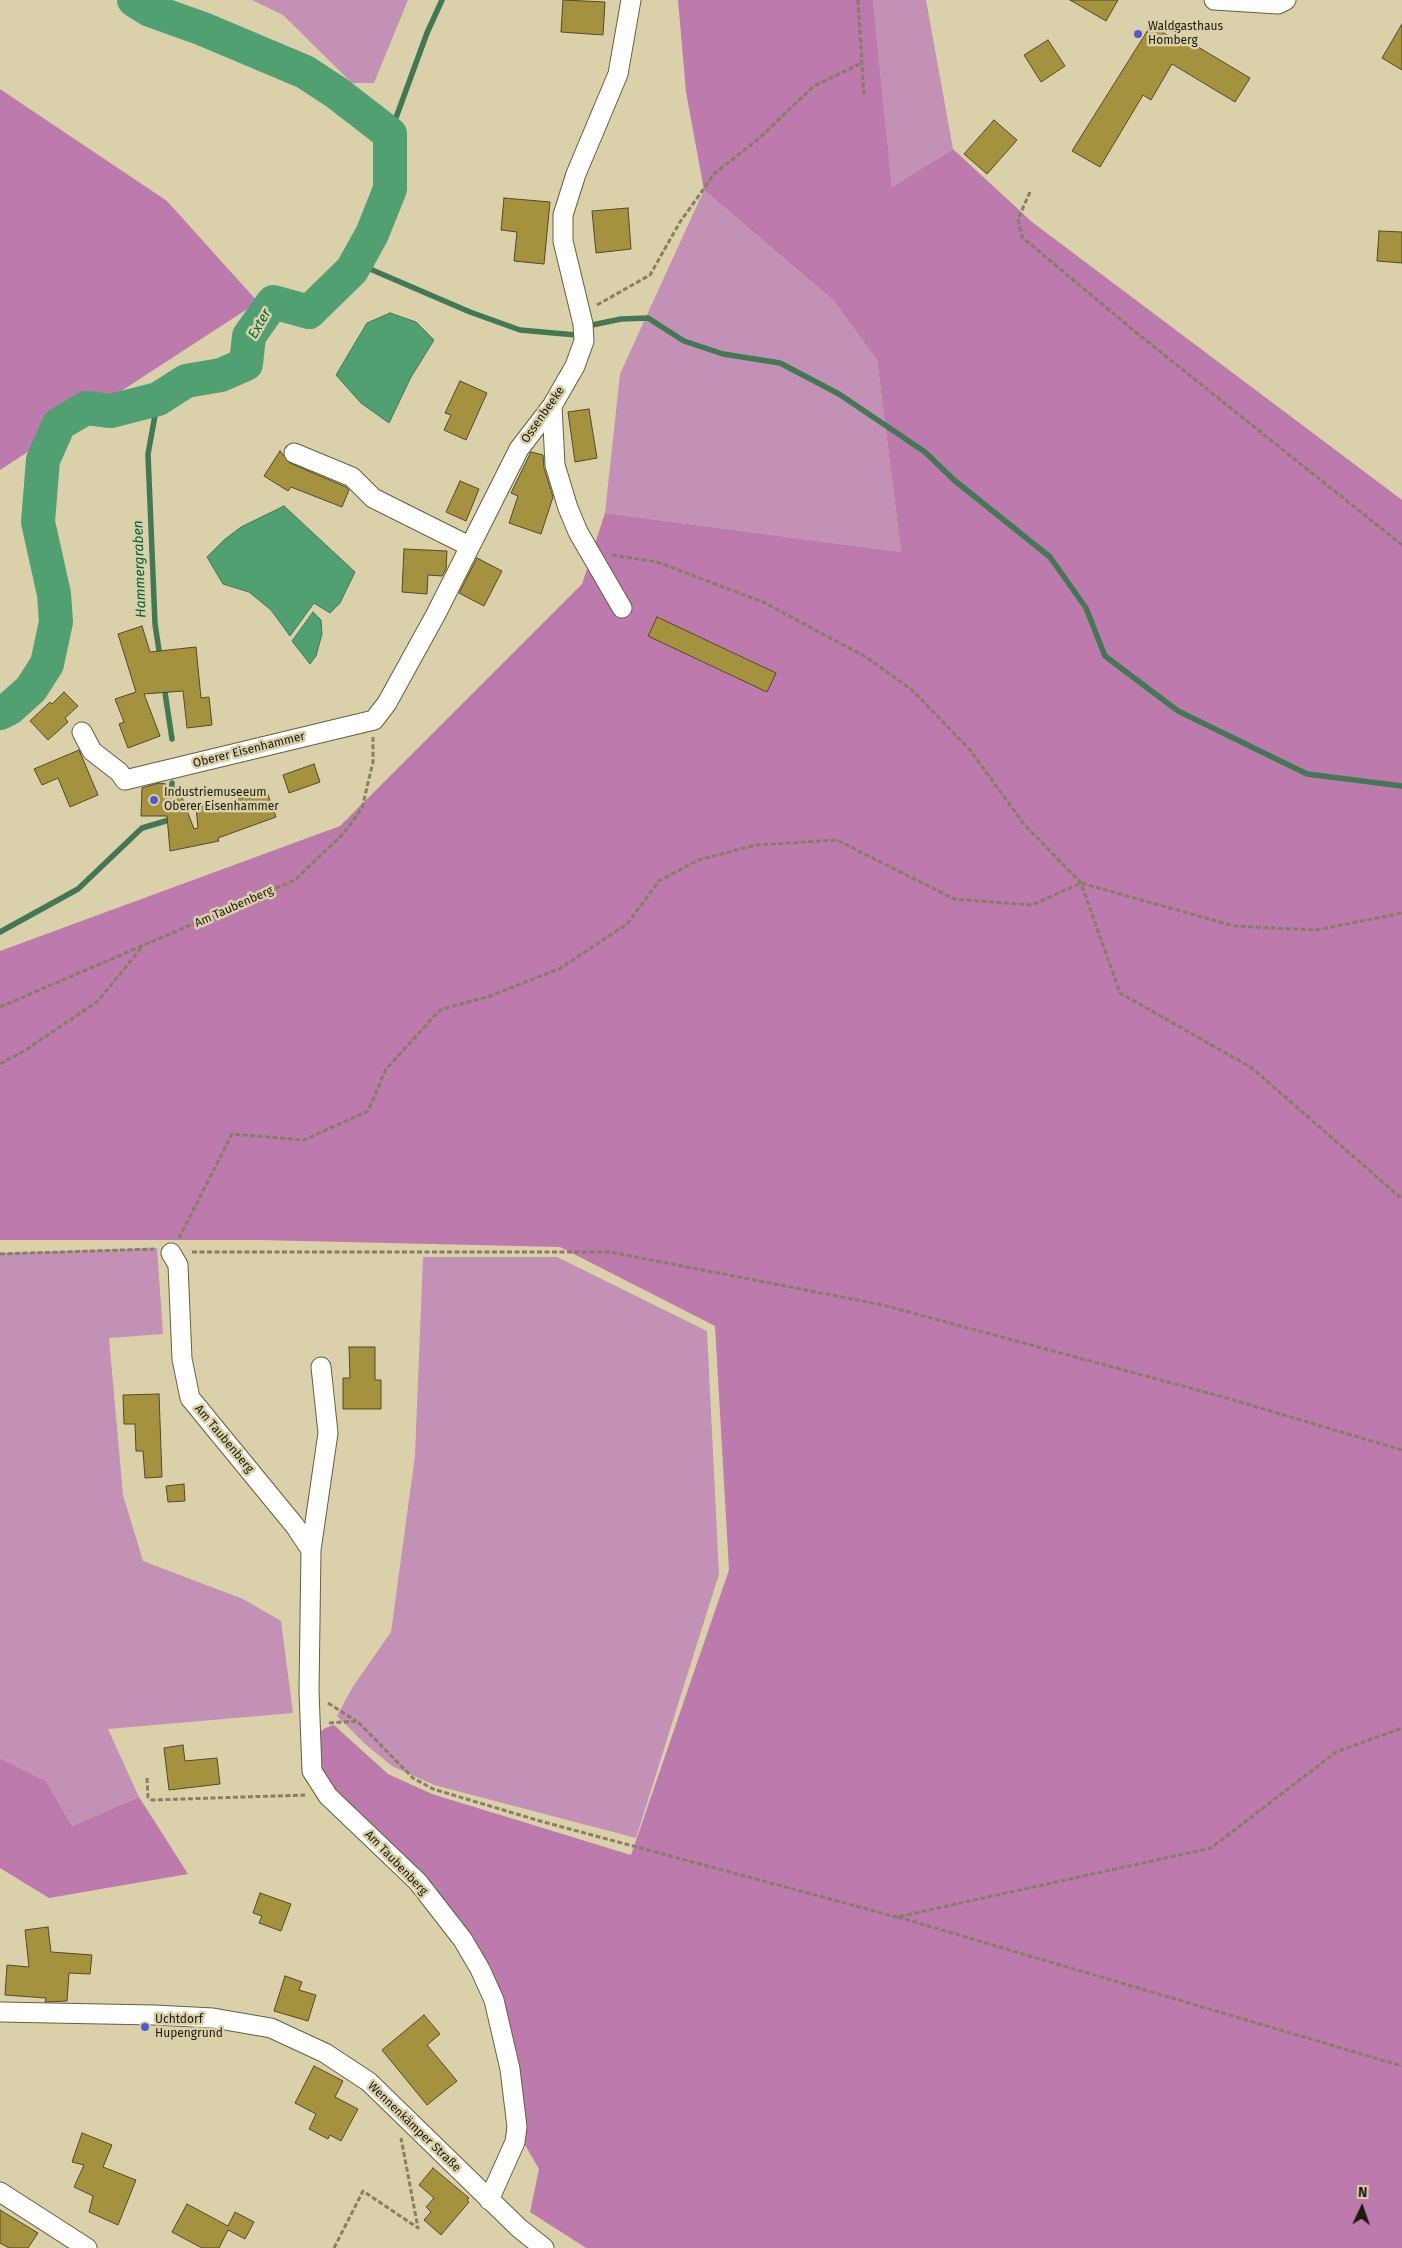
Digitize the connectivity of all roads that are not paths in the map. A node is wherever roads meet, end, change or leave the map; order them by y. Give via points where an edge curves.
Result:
1 (631, 0) edge
2 (1214, 0) edge
3 (1286, 0) edge
4 (552, 406) junction
5 (294, 453) dead end
6 (469, 546) junction
7 (622, 608) dead end
8 (374, 720) joint
9 (82, 732) dead end
10 (171, 1253) road end
11 (321, 1367) dead end
12 (311, 1550) junction
13 (0, 2012) edge
14 (0, 2192) edge
15 (489, 2200) junction
16 (87, 2248) edge
17 (544, 2248) edge

1 - 4 street, Ossenbeeke via 618,74 576,174 564,215 563,241 584,324 584,341 575,366
2 - 3 street via 1278,4
4 - 6 street, Ossenbeeke via 519,449
4 - 7 street via 555,465 568,508 578,532
5 - 6 street via 352,477 374,498
6 - 8 street, Ossenbeeke via 432,622 387,703
8 - 9 street, Oberer Eisenhammer via 125,780 92,751
10 - 12 street, Am Taubenberg via 178,1264 182,1360 190,1398
11 - 12 street, Am Taubenberg via 328,1433
12 - 15 street, Am Taubenberg via 309,1741 312,1771 328,1796 418,1882 463,1940 494,2000 510,2070 518,2127 515,2142
13 - 15 street, Wennenkämper Straße via 164,2015 213,2018 272,2028 325,2053 369,2082
14 - 16 street
15 - 17 street, Wennenkämper Straße

